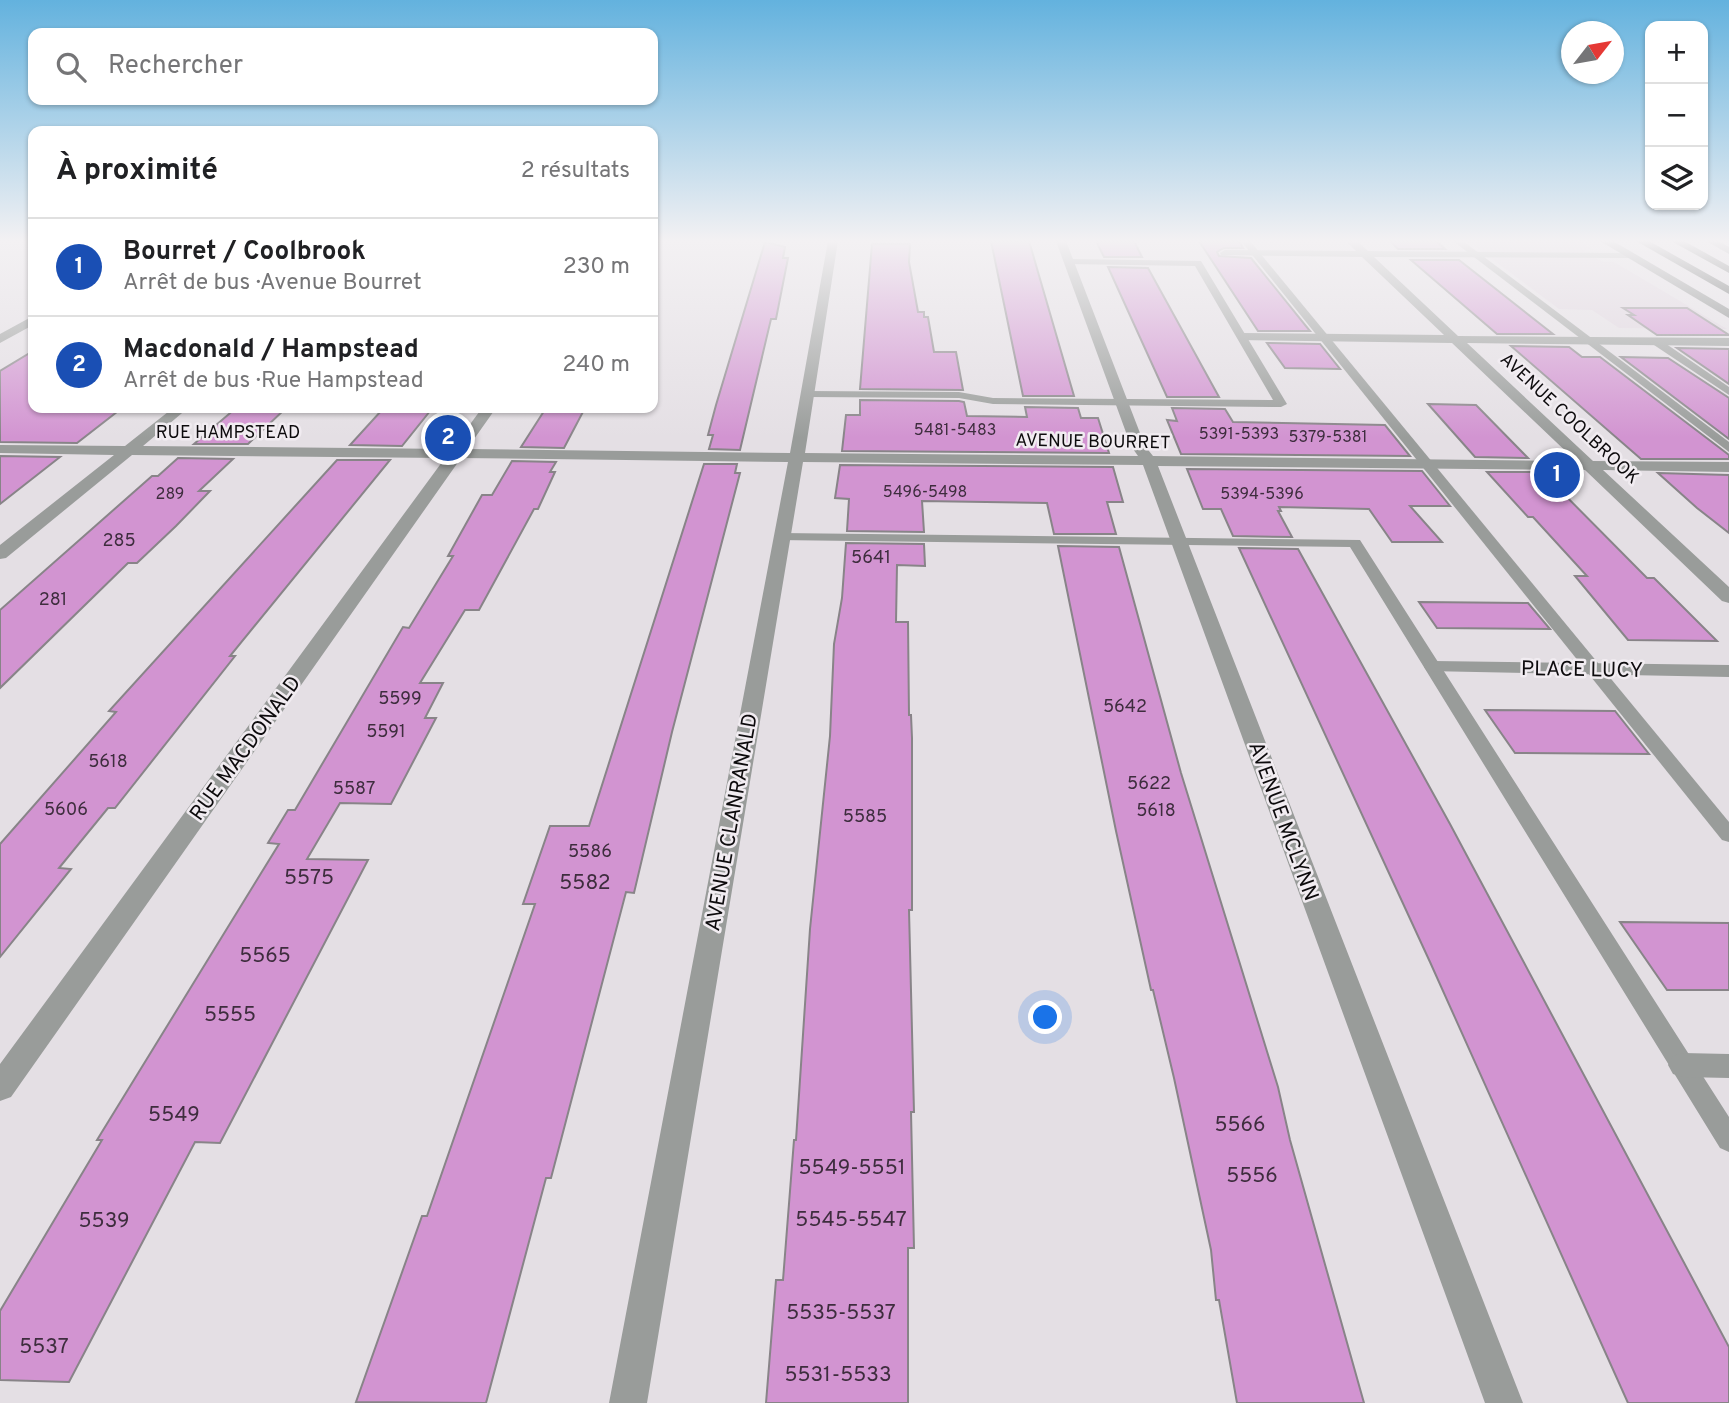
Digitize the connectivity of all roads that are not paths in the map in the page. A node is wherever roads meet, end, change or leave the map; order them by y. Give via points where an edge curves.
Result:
1 (823, 306) edge
2 (1086, 306) edge
3 (1223, 306) edge
4 (1298, 306) edge
5 (1420, 306) edge
6 (1543, 306) edge
7 (28, 323) edge
8 (1241, 338) junction
9 (0, 339) edge
10 (1325, 339) junction
11 (1455, 340) junction
12 (1588, 341) junction
13 (1655, 341) junction
14 (1729, 342) edge
15 (1729, 392) edge
16 (809, 394) junction
17 (1122, 403) junction
18 (175, 413) edge
19 (486, 413) edge
20 (1729, 448) edge
21 (0, 449) edge
22 (128, 451) junction
23 (457, 454) junction
24 (796, 457) junction
25 (1149, 461) junction
26 (1429, 464) junction
27 (1591, 466) junction
28 (1729, 467) edge
29 (781, 537) junction
30 (1178, 541) junction
31 (0, 554) edge
32 (1729, 597) edge
33 (1434, 667) junction
34 (1593, 669) junction
35 (1729, 671) edge
36 (1729, 835) edge
37 (1683, 1065) junction
38 (1729, 1066) edge
39 (0, 1088) edge
40 (1729, 1140) edge
41 (628, 1403) edge
42 (1504, 1403) edge

1 - 16 street, AVENUE CLANRANALD
2 - 17 street, AVENUE MCLYNN
3 - 8 lane
4 - 10 lane
5 - 11 street, AVENUE COOLBROOK
6 - 12 lane
7 - 9 street
8 - 10 street
8 - 17 lane via 1281,404
10 - 11 street
10 - 26 lane
11 - 12 street
11 - 27 street, AVENUE COOLBROOK
12 - 13 street
12 - 20 lane
13 - 14 street
13 - 15 lane
16 - 17 lane
16 - 24 street, AVENUE CLANRANALD
17 - 25 street, AVENUE MCLYNN via 1138,446
18 - 22 street
19 - 23 street, RUE MACDONALD
21 - 22 street, RUE HAMPSTEAD
22 - 23 street, RUE HAMPSTEAD
22 - 31 street
23 - 24 street, AVENUE BOURRET
23 - 39 street, RUE MACDONALD
24 - 25 street, AVENUE BOURRET
24 - 29 street, AVENUE CLANRANALD
25 - 26 street, AVENUE BOURRET
25 - 30 street, AVENUE MCLYNN
26 - 27 street, AVENUE BOURRET
26 - 34 lane
27 - 28 street, AVENUE BOURRET
27 - 32 street, AVENUE COOLBROOK
29 - 30 lane
29 - 41 street, AVENUE CLANRANALD
30 - 33 lane via 1355,543
30 - 42 street, AVENUE MCLYNN
33 - 34 street, PLACE LUCY
33 - 37 lane
34 - 35 street, PLACE LUCY
34 - 36 lane
37 - 38 street
37 - 40 lane

